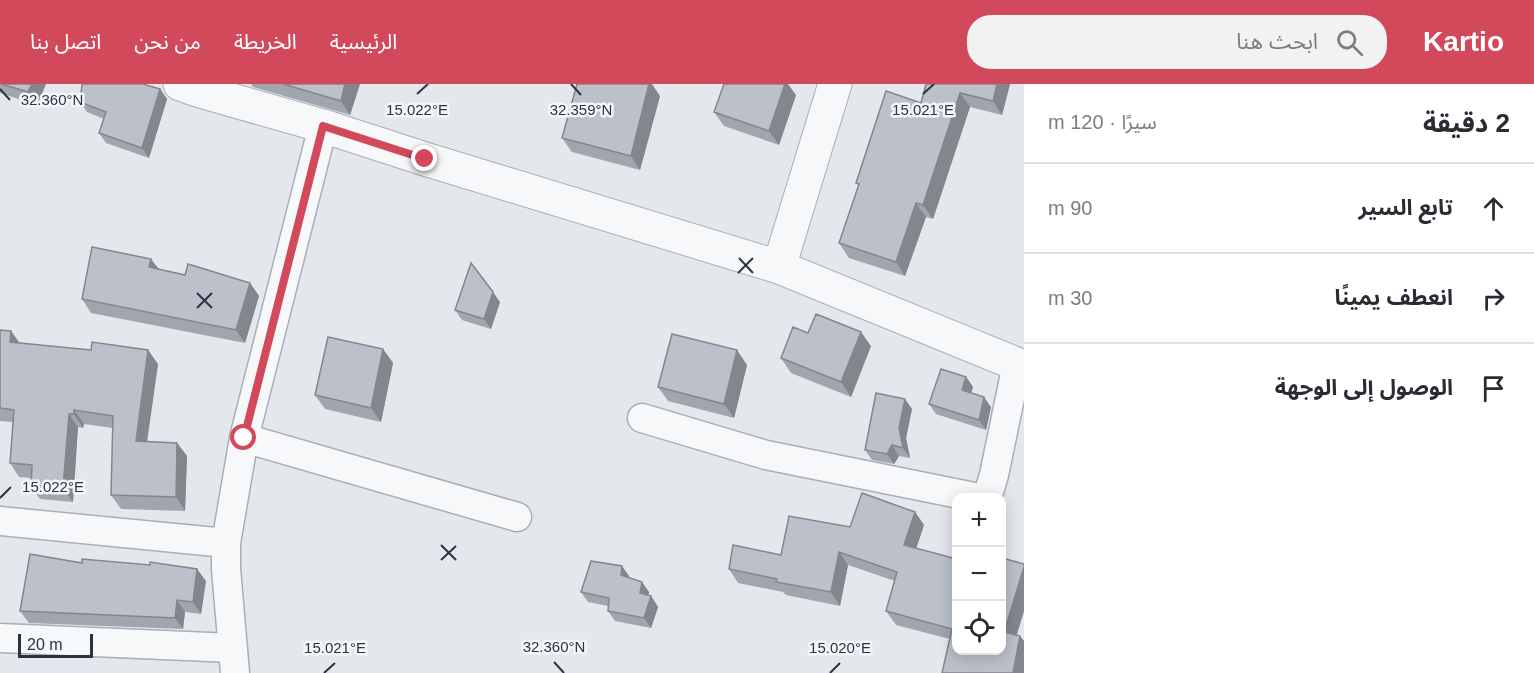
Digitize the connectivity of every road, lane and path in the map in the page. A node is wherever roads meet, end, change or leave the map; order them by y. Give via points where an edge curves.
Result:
1 (835, 84) edge
2 (194, 86) edge
3 (323, 126) junction
4 (779, 267) junction
5 (1020, 366) edge
6 (642, 418) dead end
7 (244, 438) junction
8 (955, 493) edge
9 (989, 493) edge
10 (517, 517) dead end
11 (0, 521) edge
12 (226, 543) junction
13 (0, 638) edge
14 (234, 660) edge

1 - 4 street
2 - 3 street
3 - 4 street
3 - 7 street
4 - 5 street
5 - 9 street
6 - 8 street via 766,455
7 - 10 street
7 - 12 street
11 - 12 street
12 - 14 street
13 - 14 street

